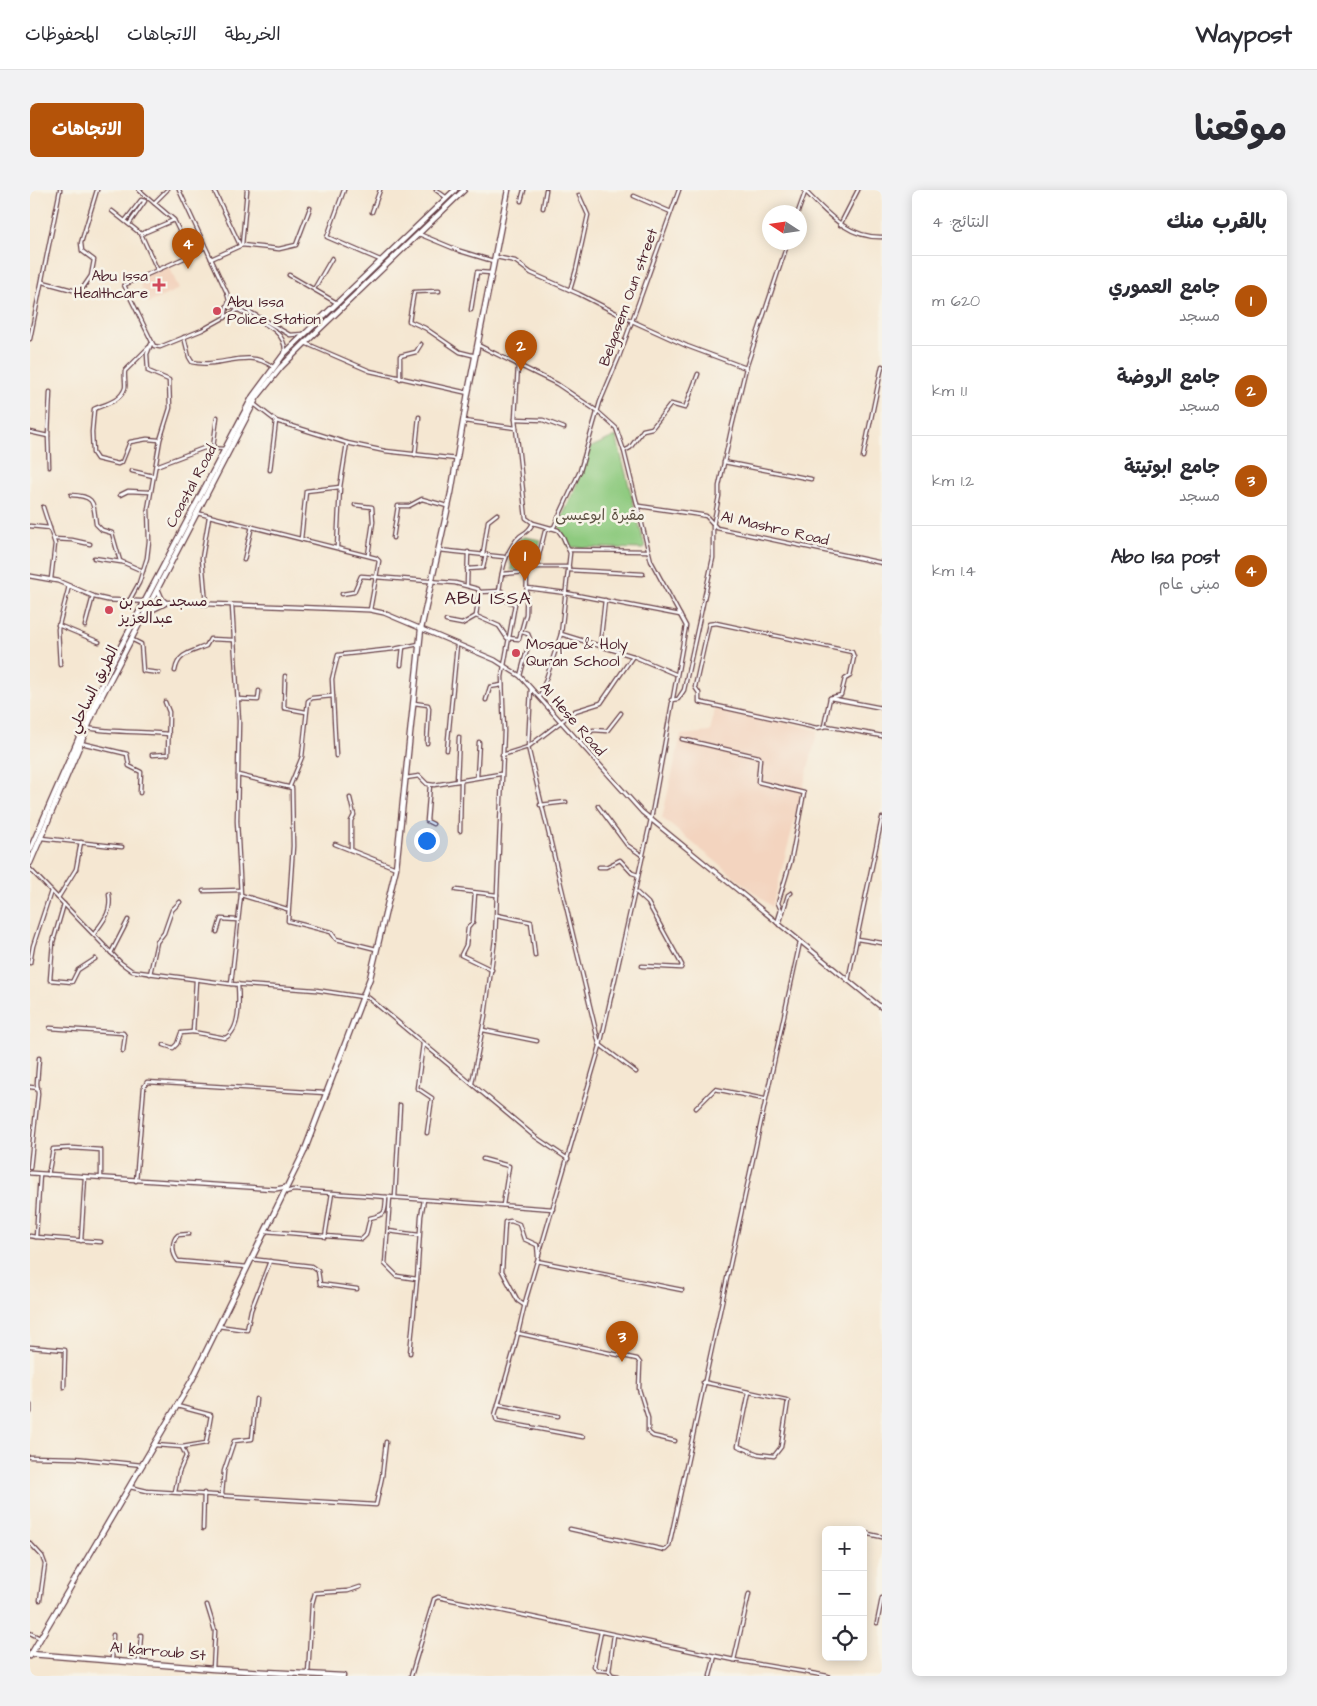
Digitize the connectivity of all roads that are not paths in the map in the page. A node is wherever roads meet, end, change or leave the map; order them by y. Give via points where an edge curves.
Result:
1 (60, 190) edge
2 (97, 190) edge
3 (139, 190) edge
4 (167, 190) edge
5 (179, 190) edge
6 (214, 190) edge
7 (247, 190) edge
8 (344, 190) edge
9 (380, 190) edge
10 (436, 190) edge
11 (455, 190) edge
12 (464, 190) edge
13 (508, 190) edge
14 (524, 190) edge
15 (546, 190) edge
16 (679, 190) edge
17 (858, 190) edge
18 (806, 191) edge
19 (579, 195) dead end
20 (634, 196) dead end
21 (447, 198) junction
22 (521, 201) dead end
23 (154, 202) junction
24 (452, 202) junction
25 (801, 205) edge
26 (310, 208) dead end
27 (543, 208) dead end
28 (112, 211) dead end
29 (372, 212) dead end
30 (672, 212) junction
31 (174, 220) junction
32 (125, 221) junction
33 (129, 224) junction
34 (840, 225) junction
35 (141, 234) junction
36 (419, 234) junction
37 (882, 237) edge
38 (241, 245) junction
39 (206, 247) junction
40 (785, 250) edge
41 (190, 254) junction
42 (332, 258) dead end
43 (211, 259) junction
44 (495, 259) junction
45 (383, 261) junction
46 (157, 269) junction
47 (492, 273) junction
48 (289, 275) dead end
49 (42, 282) junction
50 (314, 289) junction
51 (570, 290) junction
52 (439, 291) dead end
53 (229, 300) junction
54 (338, 304) junction
55 (227, 306) junction
56 (232, 306) junction
57 (238, 310) junction
58 (471, 310) dead end
59 (231, 314) junction
60 (225, 318) junction
61 (632, 321) junction
62 (305, 334) junction
63 (184, 337) junction
64 (30, 339) edge
65 (306, 343) junction
66 (151, 344) junction
67 (421, 344) dead end
68 (478, 345) junction
69 (284, 354) junction
70 (476, 356) junction
71 (518, 365) junction
72 (882, 366) edge
73 (274, 367) junction
74 (746, 368) junction
75 (698, 374) dead end
76 (400, 378) junction
77 (881, 380) edge
78 (50, 392) dead end
79 (468, 393) junction
80 (254, 403) junction
81 (597, 411) junction
82 (217, 417) dead end
83 (419, 417) dead end
84 (515, 419) junction
85 (276, 421) junction
86 (463, 421) junction
87 (516, 428) junction
88 (564, 428) dead end
89 (30, 432) edge
90 (48, 436) junction
91 (160, 440) junction
92 (347, 443) junction
93 (213, 448) junction
94 (224, 449) junction
95 (624, 451) junction
96 (415, 455) junction
97 (863, 457) dead end
98 (457, 459) junction
99 (724, 462) junction
100 (156, 466) junction
101 (49, 467) dead end
102 (132, 470) dead end
103 (270, 470) dead end
104 (153, 476) junction
105 (811, 479) dead end
106 (340, 487) junction
107 (150, 492) junction
108 (71, 495) dead end
109 (120, 495) dead end
110 (355, 505) dead end
111 (448, 506) junction
112 (638, 506) junction
113 (44, 507) dead end
114 (195, 513) junction
115 (497, 514) dead end
116 (209, 517) junction
117 (533, 523) junction
118 (30, 526) edge
119 (252, 526) junction
120 (713, 526) junction
121 (554, 527) junction
122 (50, 528) junction
123 (393, 538) dead end
124 (54, 539) junction
125 (302, 539) junction
126 (90, 544) dead end
127 (337, 548) junction
128 (438, 550) junction
129 (569, 550) junction
130 (648, 551) junction
131 (468, 552) junction
132 (484, 554) junction
133 (368, 555) junction
134 (504, 557) junction
135 (94, 558) dead end
136 (244, 560) dead end
137 (122, 562) junction
138 (882, 563) edge
139 (536, 567) junction
140 (569, 568) junction
141 (467, 569) junction
142 (143, 571) junction
143 (527, 572) junction
144 (502, 574) junction
145 (643, 574) dead end
146 (30, 576) edge
147 (378, 576) junction
148 (51, 579) junction
149 (432, 582) junction
150 (69, 585) junction
151 (466, 585) junction
152 (527, 588) junction
153 (158, 589) junction
154 (499, 591) junction
155 (479, 592) junction
156 (566, 593) junction
157 (342, 594) dead end
158 (93, 596) junction
159 (605, 600) junction
160 (129, 601) junction
161 (144, 602) junction
162 (151, 602) junction
163 (165, 603) junction
164 (206, 604) junction
165 (232, 606) junction
166 (370, 610) junction
167 (145, 615) junction
168 (680, 615) junction
169 (476, 616) junction
170 (446, 621) dead end
171 (58, 625) junction
172 (86, 626) dead end
173 (421, 629) junction
174 (522, 632) junction
175 (561, 634) junction
176 (507, 638) junction
177 (131, 639) junction
178 (233, 640) junction
179 (99, 642) dead end
180 (419, 644) junction
181 (457, 645) junction
182 (600, 645) junction
183 (403, 647) junction
184 (633, 656) junction
185 (504, 664) junction
186 (60, 665) dead end
187 (401, 665) dead end
188 (175, 671) dead end
189 (159, 673) dead end
190 (676, 674) junction
191 (285, 676) dead end
192 (520, 676) junction
193 (502, 685) junction
194 (531, 688) junction
195 (259, 691) dead end
196 (333, 696) junction
197 (540, 697) junction
198 (238, 698) junction
199 (830, 698) junction
200 (486, 700) dead end
201 (671, 700) junction
202 (165, 702) dead end
203 (414, 703) junction
204 (882, 708) edge
205 (306, 712) junction
206 (621, 713) dead end
207 (562, 723) junction
208 (824, 726) junction
209 (87, 728) junction
210 (169, 734) junction
211 (882, 736) edge
212 (459, 737) dead end
213 (682, 739) dead end
214 (479, 742) dead end
215 (579, 742) junction
216 (81, 743) junction
217 (427, 743) dead end
218 (528, 747) junction
219 (447, 750) dead end
220 (152, 755) dead end
221 (502, 755) junction
222 (336, 756) dead end
223 (500, 774) junction
224 (238, 776) junction
225 (477, 777) junction
226 (406, 778) junction
227 (461, 780) junction
228 (457, 781) junction
229 (430, 785) junction
230 (290, 786) junction
231 (140, 794) dead end
232 (350, 798) dead end
233 (566, 802) dead end
234 (540, 805) junction
235 (598, 806) dead end
236 (882, 818) edge
237 (651, 819) junction
238 (433, 824) dead end
239 (460, 831) dead end
240 (40, 838) junction
241 (81, 842) junction
242 (335, 844) dead end
243 (122, 847) dead end
244 (30, 849) edge
245 (351, 850) junction
246 (644, 856) junction
247 (30, 862) edge
248 (599, 867) dead end
249 (396, 868) junction
250 (30, 869) edge
251 (639, 875) junction
252 (51, 890) junction
253 (240, 890) junction
254 (456, 890) dead end
255 (203, 891) dead end
256 (635, 891) junction
257 (475, 893) junction
258 (791, 893) dead end
259 (109, 894) dead end
260 (241, 895) junction
261 (497, 895) junction
262 (58, 898) junction
263 (180, 902) dead end
264 (64, 904) junction
265 (288, 909) junction
266 (497, 915) junction
267 (128, 920) dead end
268 (238, 920) junction
269 (778, 924) junction
270 (217, 932) dead end
271 (94, 934) junction
272 (857, 939) junction
273 (800, 942) junction
274 (882, 943) edge
275 (376, 949) junction
276 (111, 953) junction
277 (534, 956) dead end
278 (95, 958) dead end
279 (30, 963) edge
280 (642, 966) dead end
281 (492, 970) junction
282 (150, 974) junction
283 (196, 980) junction
284 (848, 981) junction
285 (231, 984) junction
286 (238, 984) junction
287 (364, 996) junction
288 (882, 1008) edge
289 (50, 1028) dead end
290 (483, 1030) junction
291 (192, 1032) junction
292 (537, 1041) dead end
293 (424, 1044) junction
294 (164, 1045) dead end
295 (600, 1046) junction
296 (123, 1051) dead end
297 (39, 1058) dead end
298 (636, 1072) dead end
299 (472, 1083) junction
300 (30, 1087) edge
301 (38, 1088) junction
302 (327, 1093) junction
303 (764, 1099) junction
304 (400, 1105) dead end
305 (696, 1108) dead end
306 (426, 1133) dead end
307 (483, 1159) dead end
308 (568, 1159) junction
309 (30, 1168) edge
310 (30, 1173) edge
311 (40, 1174) junction
312 (48, 1175) junction
313 (85, 1177) junction
314 (101, 1178) junction
315 (136, 1181) junction
316 (288, 1186) junction
317 (276, 1189) junction
318 (285, 1193) junction
319 (332, 1193) junction
320 (386, 1197) junction
321 (390, 1197) junction
322 (395, 1198) junction
323 (424, 1200) junction
324 (280, 1201) junction
325 (502, 1205) junction
326 (553, 1209) junction
327 (265, 1231) junction
328 (388, 1231) junction
329 (188, 1234) dead end
330 (419, 1235) junction
331 (30, 1236) edge
332 (36, 1237) junction
333 (326, 1237) junction
334 (81, 1241) junction
335 (101, 1242) dead end
336 (252, 1259) junction
337 (538, 1259) junction
338 (270, 1261) junction
339 (248, 1267) junction
340 (417, 1279) junction
341 (357, 1289) dead end
342 (682, 1290) dead end
343 (524, 1305) junction
344 (218, 1326) junction
345 (517, 1333) junction
346 (30, 1347) edge
347 (410, 1353) dead end
348 (704, 1382) junction
349 (64, 1387) dead end
350 (749, 1392) junction
351 (256, 1399) dead end
352 (498, 1404) junction
353 (30, 1405) edge
354 (177, 1406) junction
355 (30, 1412) edge
356 (558, 1416) dead end
357 (583, 1437) dead end
358 (675, 1441) dead end
359 (386, 1442) dead end
360 (154, 1445) junction
361 (182, 1447) junction
362 (30, 1457) edge
363 (142, 1465) junction
364 (130, 1487) junction
365 (175, 1492) junction
366 (204, 1493) junction
367 (222, 1494) junction
368 (202, 1529) dead end
369 (570, 1529) dead end
370 (867, 1534) edge
371 (882, 1537) edge
372 (30, 1543) edge
373 (360, 1587) dead end
374 (750, 1594) dead end
375 (882, 1598) edge
376 (40, 1600) dead end
377 (207, 1606) dead end
378 (877, 1623) dead end
379 (601, 1632) junction
380 (30, 1633) edge
381 (113, 1634) dead end
382 (141, 1635) dead end
383 (614, 1635) junction
384 (40, 1638) junction
385 (31, 1655) edge
386 (715, 1656) junction
387 (112, 1660) junction
388 (734, 1660) junction
389 (139, 1662) junction
390 (213, 1669) junction
391 (229, 1669) junction
392 (609, 1671) junction
393 (308, 1674) junction
394 (228, 1676) edge
395 (342, 1676) edge
396 (411, 1676) edge
397 (612, 1676) edge
398 (618, 1676) edge
399 (710, 1676) edge
400 (828, 1676) edge

1 - 49 street
2 - 49 street via 81,243 82,251 94,260 91,276 80,292
3 - 23 street
4 - 23 street
5 - 39 street
6 - 38 street
7 - 38 street
8 - 45 street via 327,237
9 - 29 street
10 - 21 street
11 - 21 main road, Coastal Road
12 - 24 main road
13 - 44 main road
14 - 22 street
15 - 27 street
16 - 30 street, Belgasem Oun street
17 - 34 street
18 - 25 street
18 - 34 street
19 - 51 street via 588,215
20 - 30 street
21 - 24 street
21 - 45 main road, Coastal Road
23 - 31 street
24 - 36 main road
26 - 38 street via 296,245 279,249
28 - 32 street
30 - 61 street, Belgasem Oun street
31 - 35 street
31 - 41 street
32 - 33 street
32 - 33 street via 141,200 145,201
33 - 35 street
34 - 37 street via 857,234
35 - 46 street
36 - 44 street via 460,251
36 - 65 main road
38 - 43 street
39 - 41 street
39 - 43 street
40 - 74 street
41 - 46 street
42 - 50 street
43 - 53 street
44 - 47 main road
44 - 51 street via 515,261 531,273
45 - 54 main road, Coastal Road
46 - 66 street via 124,285
47 - 58 street via 477,272
47 - 68 main road
48 - 50 street
49 - 64 street
50 - 54 street
51 - 61 street
52 - 70 street via 413,293 409,321 460,352
53 - 55 street
53 - 56 street
54 - 62 main road, Coastal Road
55 - 56 street
55 - 60 street
56 - 57 street
56 - 59 street
56 - 62 street via 290,335
57 - 59 street
57 - 69 street via 280,335
59 - 60 street
60 - 63 street
61 - 74 street
61 - 81 street, Belgasem Oun street
62 - 69 main road, Coastal Road
63 - 66 street via 156,348
63 - 73 street via 192,362 254,357
65 - 76 street via 370,371
65 - 80 main road, الطريق الساحلي via 281,367
66 - 91 street via 147,354 148,371 169,380 170,384 170,408
66 - 91 street via 125,371 122,392 109,405 94,409 93,453 97,459 118,464 122,462 130,442 147,438
67 - 76 street via 416,352 400,356
68 - 70 main road
68 - 71 street
69 - 73 main road, Coastal Road
70 - 79 main road
71 - 81 street via 557,384
71 - 84 street
72 - 77 street
73 - 94 main road, Coastal Road via 253,396
74 - 99 street
75 - 95 street via 685,408 671,404 652,428 643,430
76 - 79 street
77 - 97 street
78 - 90 street
79 - 86 main road
80 - 85 street
80 - 114 main road, الطريق الساحلي
81 - 95 street via 616,428
81 - 121 street, Belgasem Oun street via 580,471
82 - 93 street
83 - 96 street
84 - 87 street
84 - 88 street via 543,420
85 - 92 street
85 - 103 street
86 - 87 street
86 - 98 main road
87 - 117 street via 526,518
89 - 90 street
90 - 101 street
91 - 100 street
92 - 96 street
92 - 106 street
93 - 94 street
93 - 100 street via 204,448
94 - 161 main road, Coastal Road
95 - 112 street
96 - 98 street
98 - 111 main road
99 - 105 street
99 - 120 street
100 - 104 street
102 - 104 street
104 - 107 street
106 - 125 street via 306,491
106 - 127 street
107 - 109 street via 128,491
107 - 142 street via 150,541
108 - 137 street via 89,498 95,508 96,524 112,533
110 - 133 street via 372,507
111 - 123 street via 422,499 409,506 398,506
111 - 128 main road
112 - 120 street, Al Mashro Road via 706,516
112 - 130 street
113 - 122 street
114 - 116 street
114 - 153 main road, الطريق الساحلي
115 - 132 street via 488,521
116 - 119 street
116 - 164 street via 202,558
117 - 121 street
117 - 134 street via 528,533 518,539
118 - 122 street
119 - 125 street
119 - 136 street
120 - 138 street, Al Mashro Road
120 - 201 street via 713,558 686,682 682,694
121 - 129 street
121 - 139 street, Belgasem Oun street via 545,530
122 - 124 street
124 - 126 street
124 - 148 street
125 - 127 street
127 - 133 street
128 - 131 street
128 - 149 main road
129 - 130 street
129 - 140 street
130 - 168 street
131 - 132 street
131 - 141 street
132 - 134 street
132 - 141 street via 484,568
133 - 147 street via 379,560
134 - 144 street
135 - 137 street
137 - 142 street
139 - 140 street
139 - 143 street
140 - 145 street
140 - 156 street
141 - 151 street
142 - 160 street
143 - 144 street
143 - 152 street
144 - 154 street
146 - 148 street, Al Hese Road
147 - 149 street
147 - 157 street via 360,576 354,592
147 - 166 street
148 - 150 street, Al Hese Road
149 - 151 street
149 - 173 main road
150 - 158 street, Al Hese Road
150 - 171 street
151 - 155 street
152 - 156 street
152 - 174 street
153 - 162 main road, الطريق الساحلي
153 - 163 main road
154 - 155 street
154 - 176 street via 504,592 504,600 515,604
155 - 169 street
156 - 159 street
156 - 175 street
158 - 160 street, Al Hese Road
158 - 172 street
159 - 168 street
159 - 182 street
160 - 161 street, Al Hese Road
161 - 162 street, Al Hese Road
161 - 244 main road, Coastal Road via 100,688
162 - 163 street, Al Hese Road
162 - 167 main road, الطريق الساحلي
163 - 164 street, Al Hese Road
163 - 167 main road
164 - 165 street, Al Hese Road
165 - 166 street, Al Hese Road
165 - 178 street
166 - 173 street, Al Hese Road
167 - 177 main road, الطريق الساحلي
168 - 190 street via 686,626
169 - 170 street via 462,624
169 - 176 street via 499,626
171 - 179 street
171 - 186 street
173 - 180 main road
173 - 181 street, Al Hese Road
174 - 176 street via 519,639
174 - 192 street via 530,638
175 - 182 street
175 - 197 street
176 - 185 street
177 - 189 street via 141,644 142,669
177 - 209 main road, الطريق الساحلي
178 - 188 street via 210,639 206,646 186,652 176,663
178 - 198 street
180 - 183 street
180 - 203 main road
181 - 185 street, Al Hese Road
181 - 219 street
182 - 184 street
183 - 187 street
183 - 196 street via 339,654 332,678
184 - 190 street
184 - 207 street via 601,703 575,711
185 - 192 street, Al Hese Road
185 - 193 street
190 - 201 street
191 - 205 street via 284,708
192 - 194 street, Al Hese Road
193 - 200 street via 490,687
193 - 221 street
194 - 197 street, Al Hese Road
194 - 218 street
195 - 198 street via 258,700
196 - 205 street via 312,698
196 - 222 street
197 - 207 street, Al Hese Road
198 - 224 street
199 - 204 street
199 - 208 street
199 - 208 street via 840,695 845,679 850,676 854,657 851,652 709,624 695,687 699,693 698,701 817,728
201 - 237 street
202 - 210 street via 169,712
203 - 217 street via 428,705 429,708
203 - 226 main road
205 - 230 street via 302,757
206 - 215 street via 607,731 593,730
207 - 215 street, Al Hese Road
207 - 218 street
208 - 211 street
209 - 210 street via 107,732
209 - 216 main road, الطريق الساحلي
210 - 220 street via 168,754
212 - 228 street
213 - 269 street via 759,757 758,782 804,793 791,860 778,903 781,910
214 - 225 street
215 - 237 street, Al Hese Road
216 - 231 street via 127,754 129,766 141,772
216 - 240 main road, الطريق الساحلي
218 - 221 street
218 - 234 street
221 - 223 street
223 - 225 street
223 - 261 street via 501,839
224 - 230 street
224 - 253 street
225 - 227 street
226 - 229 street via 419,776
226 - 249 main road
227 - 228 street
227 - 239 street
228 - 229 street
229 - 238 street via 427,820
230 - 265 street via 293,791 293,841
232 - 245 street via 354,815
233 - 234 street
234 - 295 street
235 - 246 street via 627,845
236 - 272 street
237 - 246 street
237 - 269 street, Al Hese Road
240 - 241 street
240 - 247 main road, الطريق الساحلي
241 - 243 street
241 - 262 street via 76,869
242 - 245 street
245 - 249 street
246 - 251 street
248 - 251 street via 620,860 632,873
249 - 275 main road
250 - 252 street
251 - 256 street
252 - 262 street
252 - 279 street
253 - 255 street
253 - 260 street
254 - 257 street
256 - 280 street via 645,899 682,966
256 - 295 street
257 - 261 street
257 - 281 street via 473,922 468,928 461,955
258 - 269 street
259 - 271 street via 111,905 108,914
260 - 265 street
260 - 268 street
261 - 266 street
262 - 264 street
263 - 282 street via 172,910 164,933 157,942
264 - 271 street
264 - 278 street via 54,942 50,980 72,982 78,970
265 - 275 street via 289,922 331,932 336,938
266 - 277 street via 531,922
266 - 281 street
267 - 276 street
268 - 270 street via 221,918
268 - 285 street
269 - 273 street, Al Hese Road
271 - 276 street
272 - 274 street
272 - 284 street
273 - 284 street, Al Hese Road
273 - 303 street
275 - 287 main road
276 - 282 street via 127,969
281 - 290 street
282 - 283 street
283 - 285 street
283 - 291 street
284 - 288 street, Al Hese Road
285 - 286 street
286 - 287 street
286 - 291 street via 238,1013 227,1038
287 - 293 street
287 - 302 main road
289 - 296 street via 123,1033
290 - 292 street
290 - 299 street
291 - 294 street via 181,1033 176,1046
293 - 299 street
293 - 306 street via 417,1088 432,1098
295 - 298 street
295 - 308 street
297 - 301 street
299 - 308 street via 534,1136
300 - 301 street
301 - 309 street
302 - 315 street via 147,1082
302 - 316 main road
303 - 305 street via 715,1089
303 - 348 street
304 - 322 street
307 - 325 street via 509,1166
308 - 326 street
310 - 311 street
311 - 312 street
311 - 332 street
312 - 313 street
312 - 314 street via 53,1149 76,1148 101,1150
313 - 314 street
313 - 334 street
314 - 315 street
315 - 317 street
316 - 317 street
316 - 318 main road
317 - 324 street
318 - 319 street via 292,1190
318 - 324 main road
319 - 320 street
319 - 333 street
320 - 321 street
320 - 333 street via 385,1213 370,1218 364,1239
321 - 322 street
321 - 328 street
322 - 323 street
323 - 325 street
323 - 330 street
324 - 327 main road
325 - 326 street
326 - 337 street
327 - 333 street
327 - 336 main road
328 - 330 street
328 - 340 street via 386,1266 397,1276
329 - 339 street via 178,1235 174,1240 174,1254 178,1261
330 - 340 street
331 - 332 street
332 - 334 street
334 - 335 street
336 - 338 street
336 - 339 main road
337 - 342 street
337 - 343 street
337 - 343 street via 537,1245 524,1239 519,1224 505,1222 502,1271 518,1301
338 - 341 street via 311,1266 318,1271 320,1284
338 - 344 street via 251,1310 247,1330
339 - 344 main road
340 - 347 street
343 - 345 street
344 - 354 main road
345 - 352 street
345 - 358 street via 637,1359 640,1363 638,1389 648,1418 648,1432
346 - 349 street via 66,1350
348 - 350 street
348 - 369 street via 668,1548 665,1550
350 - 350 street via 788,1401 781,1447 774,1456 738,1446
351 - 367 street via 252,1440 235,1440 224,1471
352 - 356 street
352 - 357 street via 497,1421
353 - 355 street
354 - 360 main road
354 - 361 street via 211,1415 206,1443
359 - 367 street via 376,1505
360 - 361 street
360 - 363 main road
361 - 365 street via 186,1456
362 - 363 street
363 - 364 main road
364 - 365 street
364 - 384 main road
365 - 366 street
366 - 367 street
366 - 368 street
370 - 371 street
372 - 376 street via 45,1564
373 - 393 street via 348,1591 319,1591 313,1597
374 - 388 street
375 - 378 street
377 - 390 street via 215,1631
379 - 383 street
379 - 392 street via 594,1666 597,1670
379 - 396 street via 436,1597
380 - 384 street
381 - 387 street
382 - 389 street
383 - 386 street
383 - 392 street
384 - 385 main road
385 - 387 main road, Al ḵarroub St
386 - 388 street
386 - 399 street
387 - 389 main road, Al ḵarroub St
388 - 400 street
389 - 390 main road, Al ḵarroub St
390 - 391 main road, Al ḵarroub St
391 - 393 main road, Al ḵarroub St
391 - 394 street
392 - 397 street
393 - 395 main road, Al ḵarroub St
397 - 398 street

